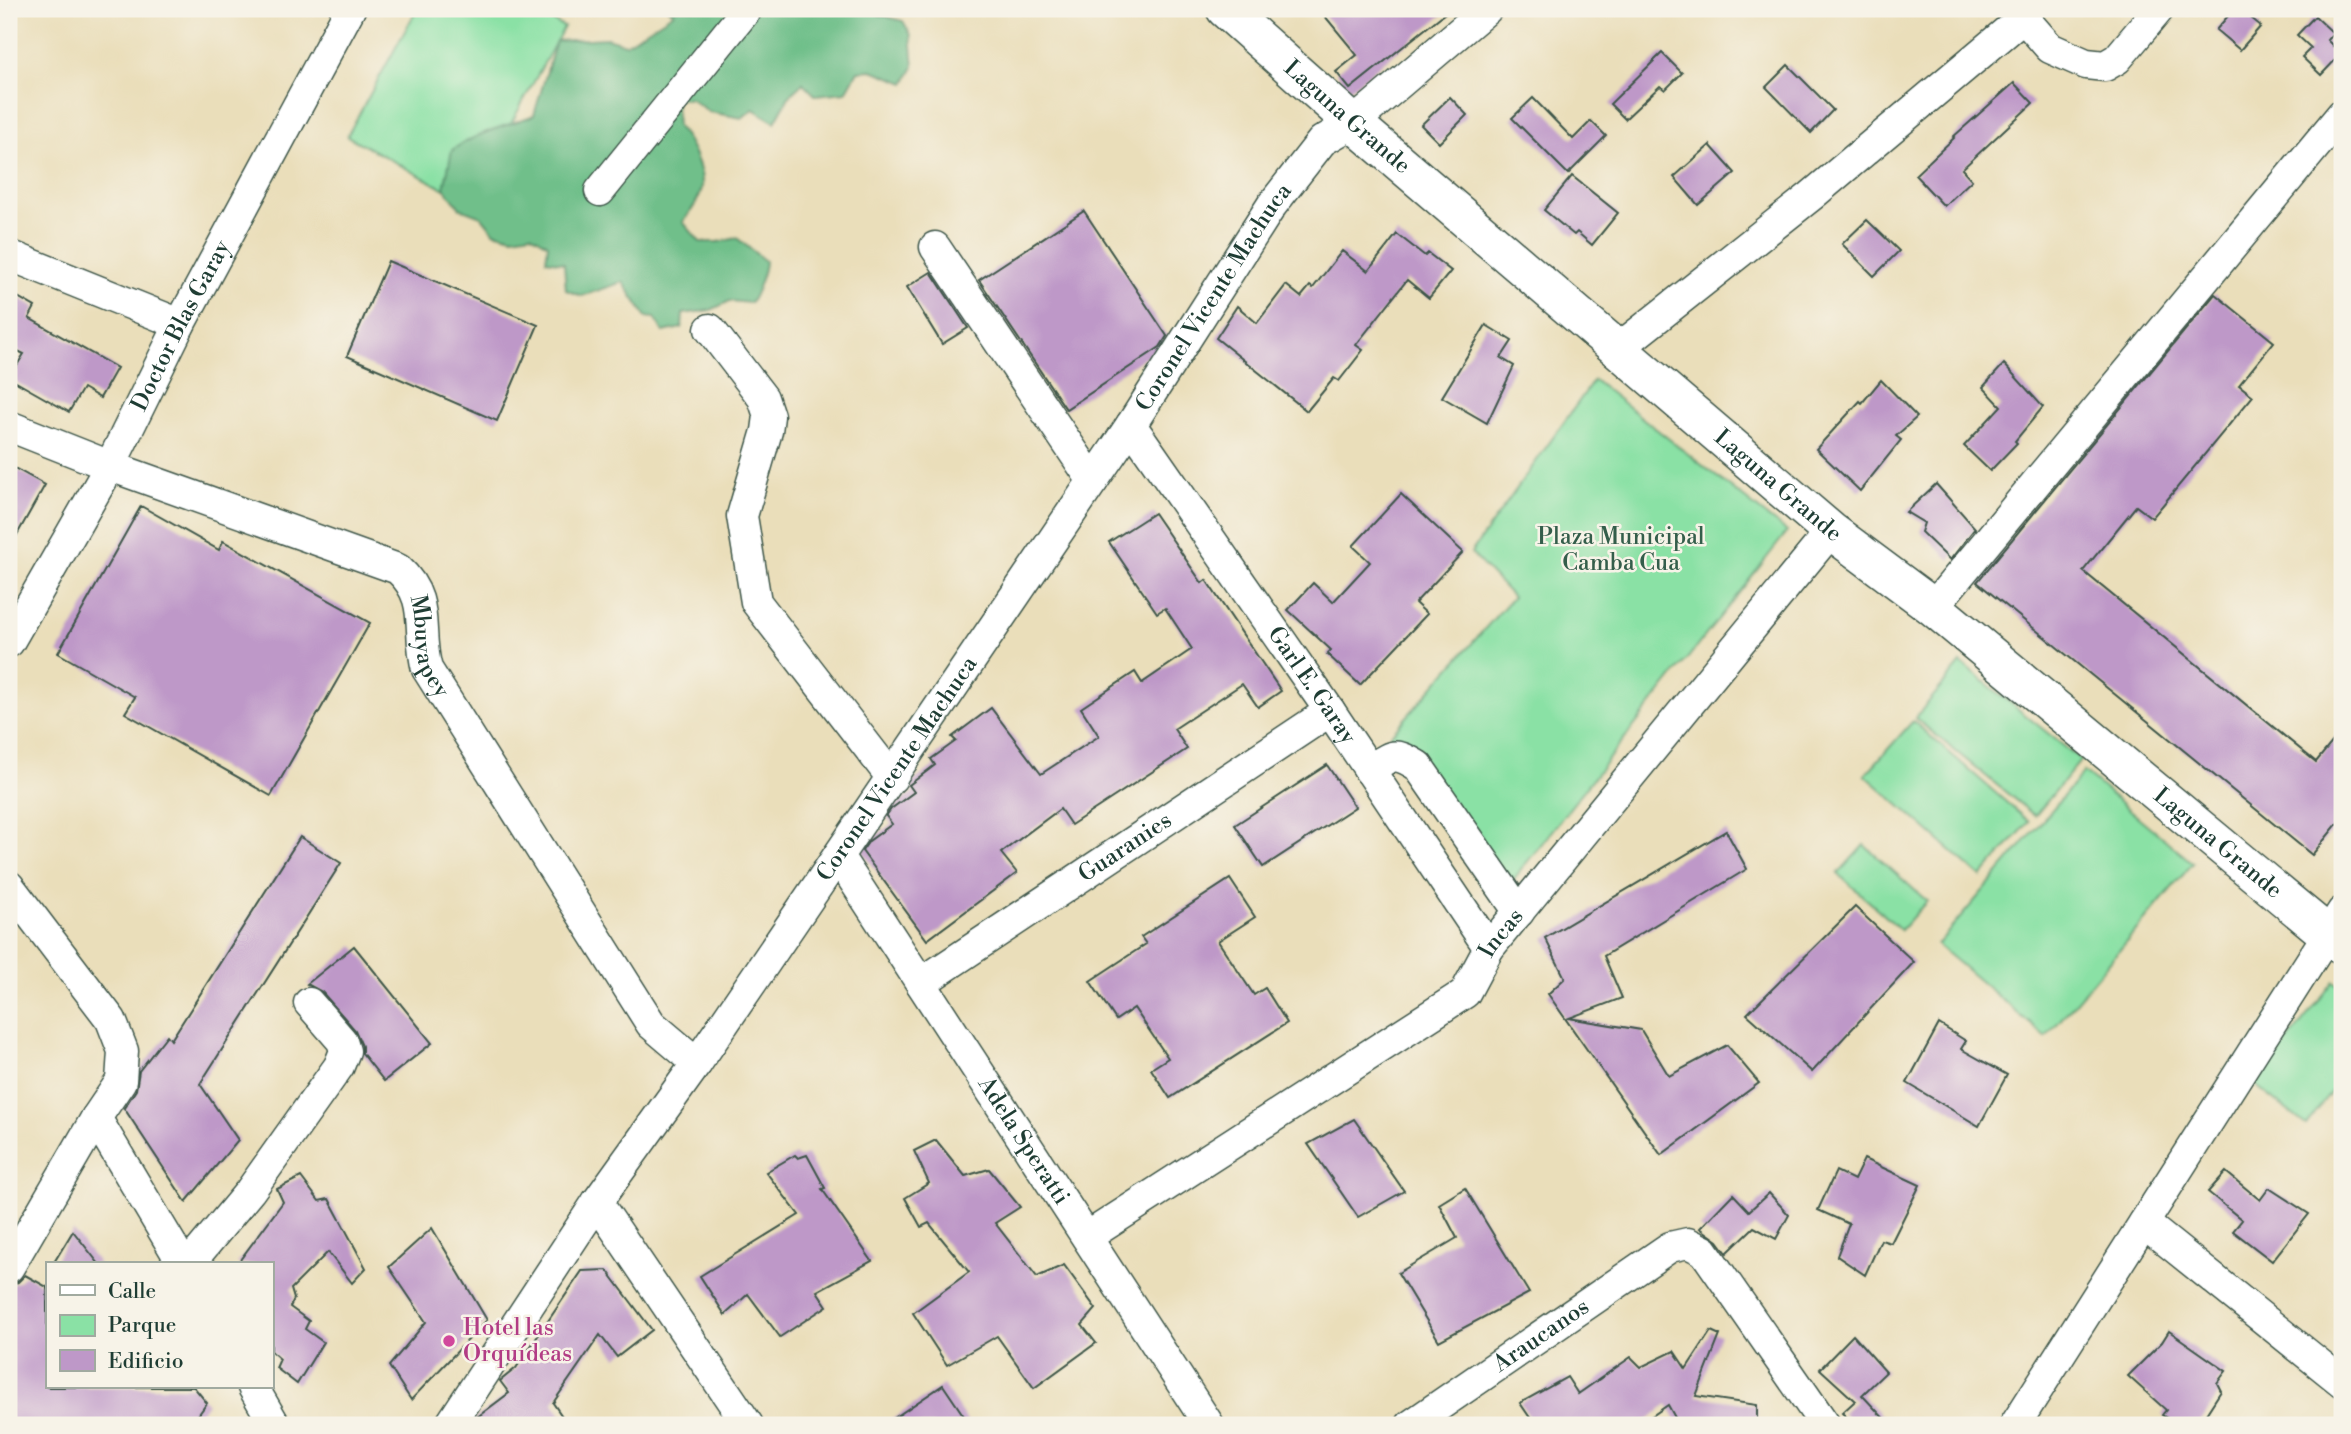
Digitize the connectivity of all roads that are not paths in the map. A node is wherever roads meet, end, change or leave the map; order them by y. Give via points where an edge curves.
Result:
1 (747, 9) edge
2 (1225, 9) edge
3 (1487, 9) edge
4 (2159, 9) edge
5 (341, 11) edge
6 (2020, 13) edge
7 (1353, 122) junction
8 (2338, 127) edge
9 (600, 191) dead end
10 (935, 247) dead end
11 (9, 256) edge
12 (180, 324) junction
13 (710, 329) dead end
14 (1619, 348) junction
15 (1131, 425) junction
16 (9, 426) edge
17 (110, 466) junction
18 (1093, 481) junction
19 (1831, 531) junction
20 (1933, 607) junction
21 (9, 642) edge
22 (1330, 711) junction
23 (1369, 770) junction
24 (891, 778) junction
25 (838, 856) junction
26 (9, 886) edge
27 (1519, 912) junction
28 (2337, 931) edge
29 (1489, 948) junction
30 (921, 983) junction
31 (309, 1003) dead end
32 (697, 1063) junction
33 (96, 1118) junction
34 (597, 1202) junction
35 (2144, 1223) junction
36 (1087, 1237) junction
37 (182, 1262) edge
38 (191, 1262) edge
39 (9, 1267) edge
40 (2342, 1382) edge
41 (254, 1388) edge
42 (275, 1425) edge
43 (450, 1425) edge
44 (748, 1425) edge
45 (1209, 1425) edge
46 (1411, 1425) edge
47 (1825, 1425) edge
48 (2015, 1425) edge

1 - 9 street
2 - 7 main road, Laguna Grande
3 - 7 street, Coronel Vicente Machuca
4 - 6 street via 2117,59 2105,66 2086,64 2050,48
5 - 12 street, Doctor Blas Garay
6 - 14 street via 1811,196
7 - 14 main road, Laguna Grande
7 - 15 street, Coronel Vicente Machuca via 1322,141 1272,205
8 - 20 street
10 - 18 street
11 - 12 street
12 - 17 street, Doctor Blas Garay
13 - 24 street via 763,398 769,416 742,516 756,602
14 - 19 main road, Laguna Grande
15 - 18 street, Coronel Vicente Machuca
15 - 22 street, Garl E. Garay
16 - 17 street, Mbuyapey
17 - 21 street, Doctor Blas Garay
17 - 32 street, Mbuyapey via 398,569 411,581 418,596 427,669 652,1024
18 - 24 street, Coronel Vicente Machuca
19 - 20 main road, Laguna Grande
19 - 27 street, Incas
20 - 28 main road, Laguna Grande
22 - 23 street, Garl E. Garay
22 - 30 street, Guaranies
23 - 27 street via 1395,756 1418,766
23 - 29 street, Garl E. Garay
24 - 25 street, Coronel Vicente Machuca
25 - 30 street, Adela Speratti
25 - 32 street, Coronel Vicente Machuca
26 - 33 street via 111,1020 123,1051 121,1081
27 - 29 street, Incas
28 - 35 street
29 - 36 street, Incas via 1465,993
30 - 36 street, Adela Speratti
31 - 38 street via 342,1041 345,1051 339,1066 250,1191
32 - 34 street, Coronel Vicente Machuca
33 - 37 street
33 - 39 street
34 - 43 street, Coronel Vicente Machuca
34 - 44 street
35 - 40 street
35 - 48 street
36 - 45 street, Adela Speratti
41 - 42 street
46 - 47 street, Araucanos via 1670,1247 1688,1243 1704,1251

